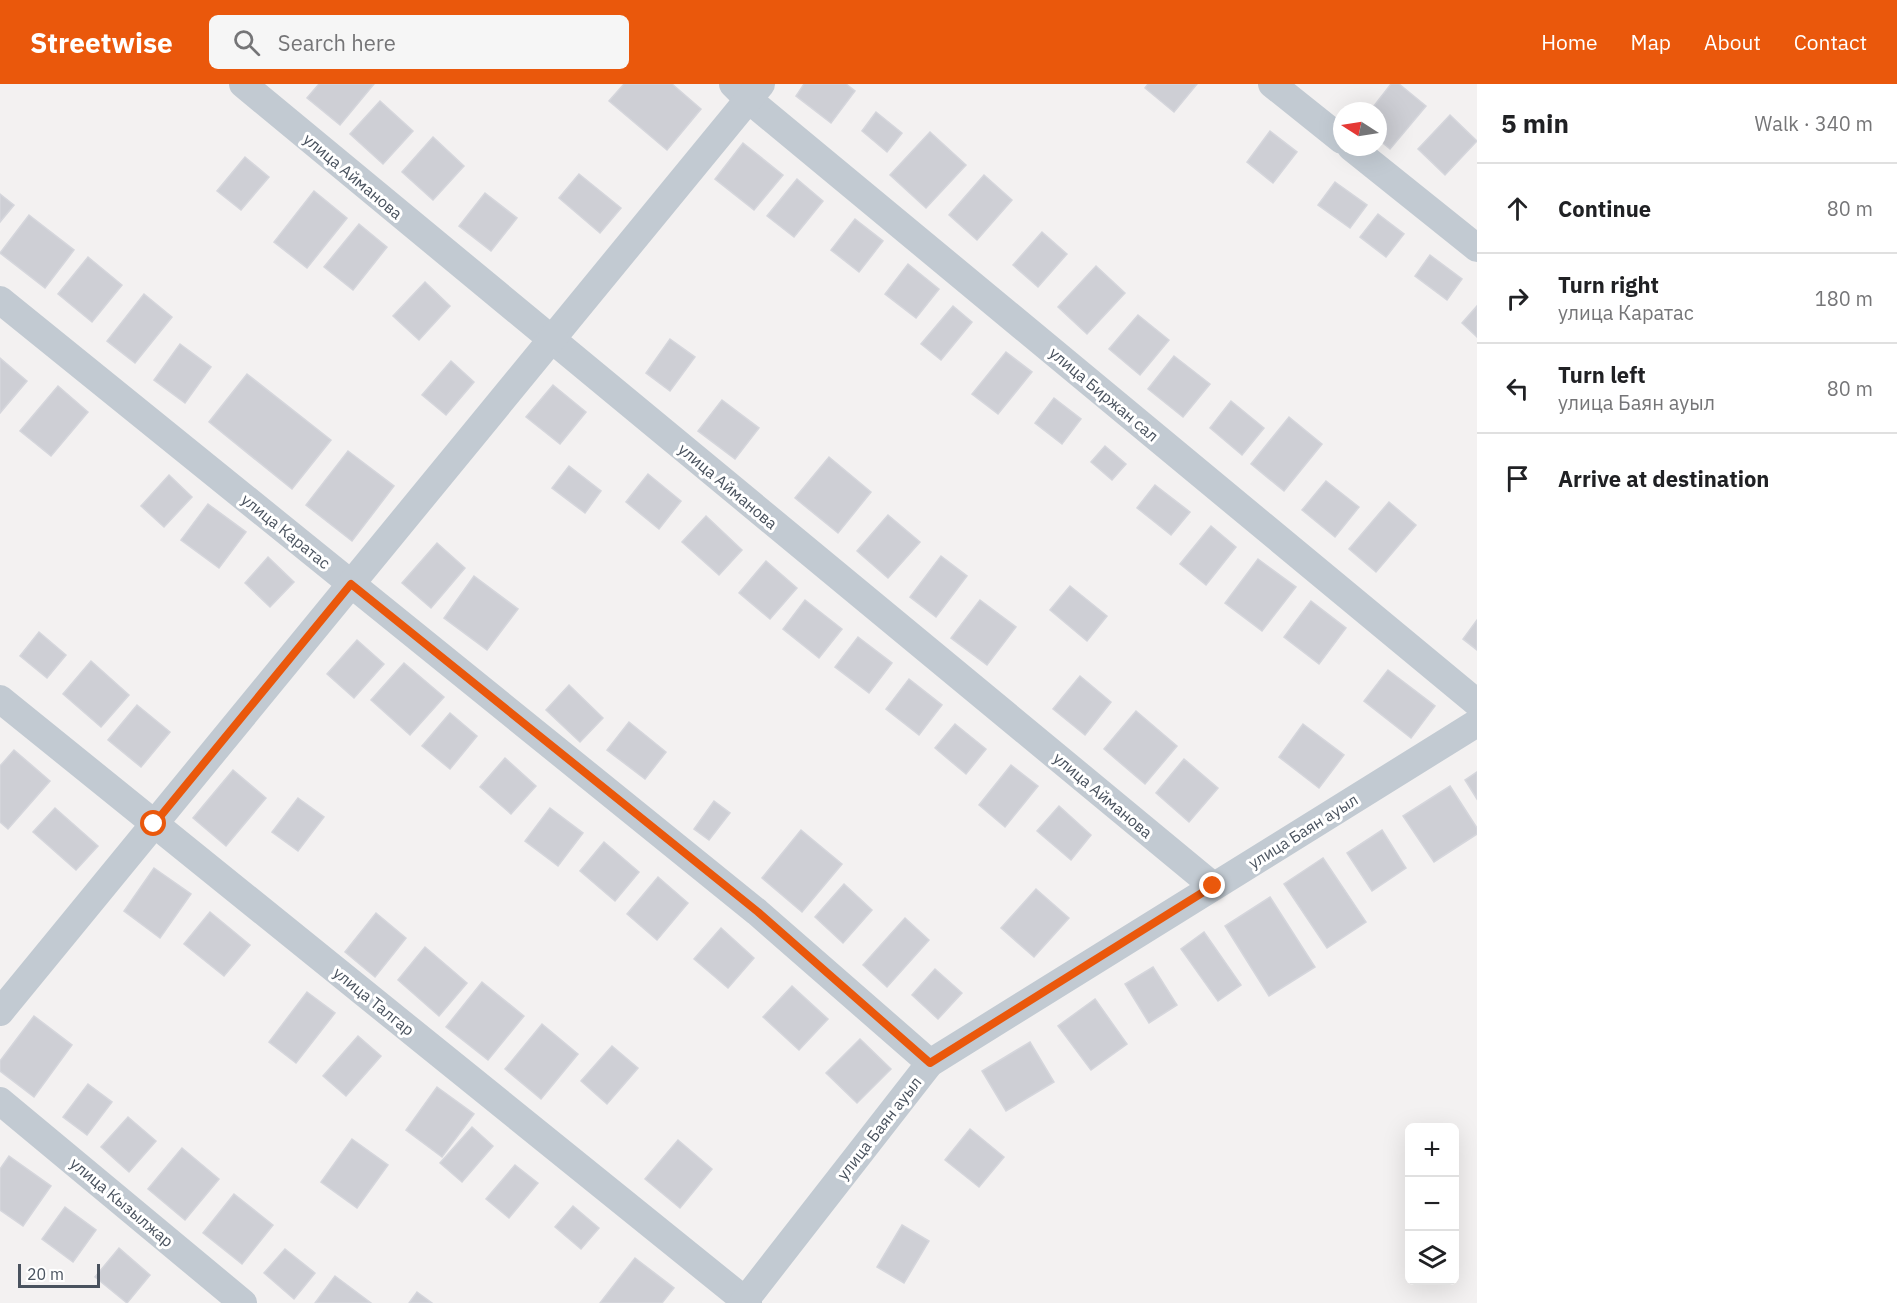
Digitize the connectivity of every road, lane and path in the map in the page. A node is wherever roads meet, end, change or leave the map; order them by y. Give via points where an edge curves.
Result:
1 (243, 84) edge
2 (1272, 84) edge
3 (748, 89) edge
4 (1333, 133) edge
5 (1362, 156) edge
6 (1477, 248) edge
7 (0, 300) edge
8 (551, 340) junction
9 (351, 584) junction
10 (0, 699) edge
11 (1477, 703) edge
12 (1477, 723) edge
13 (154, 824) junction
14 (1213, 886) junction
15 (0, 1012) edge
16 (930, 1063) junction
17 (0, 1101) edge
18 (745, 1302) edge
19 (243, 1303) edge

1 - 8 street, улица Айманова
2 - 4 street
3 - 8 street
3 - 11 street, улица Биржан сал
5 - 6 street
7 - 9 street, улица Каратас
8 - 9 street
8 - 14 street, улица Айманова
9 - 13 street
9 - 16 street, улица Каратас via 758,912
10 - 13 street, улица Талгар
12 - 14 street, улица Баян ауыл
13 - 15 street
13 - 18 street, улица Талгар
14 - 16 street, улица Баян ауыл
16 - 18 street, улица Баян ауыл
17 - 19 street, улица Кызылжар

